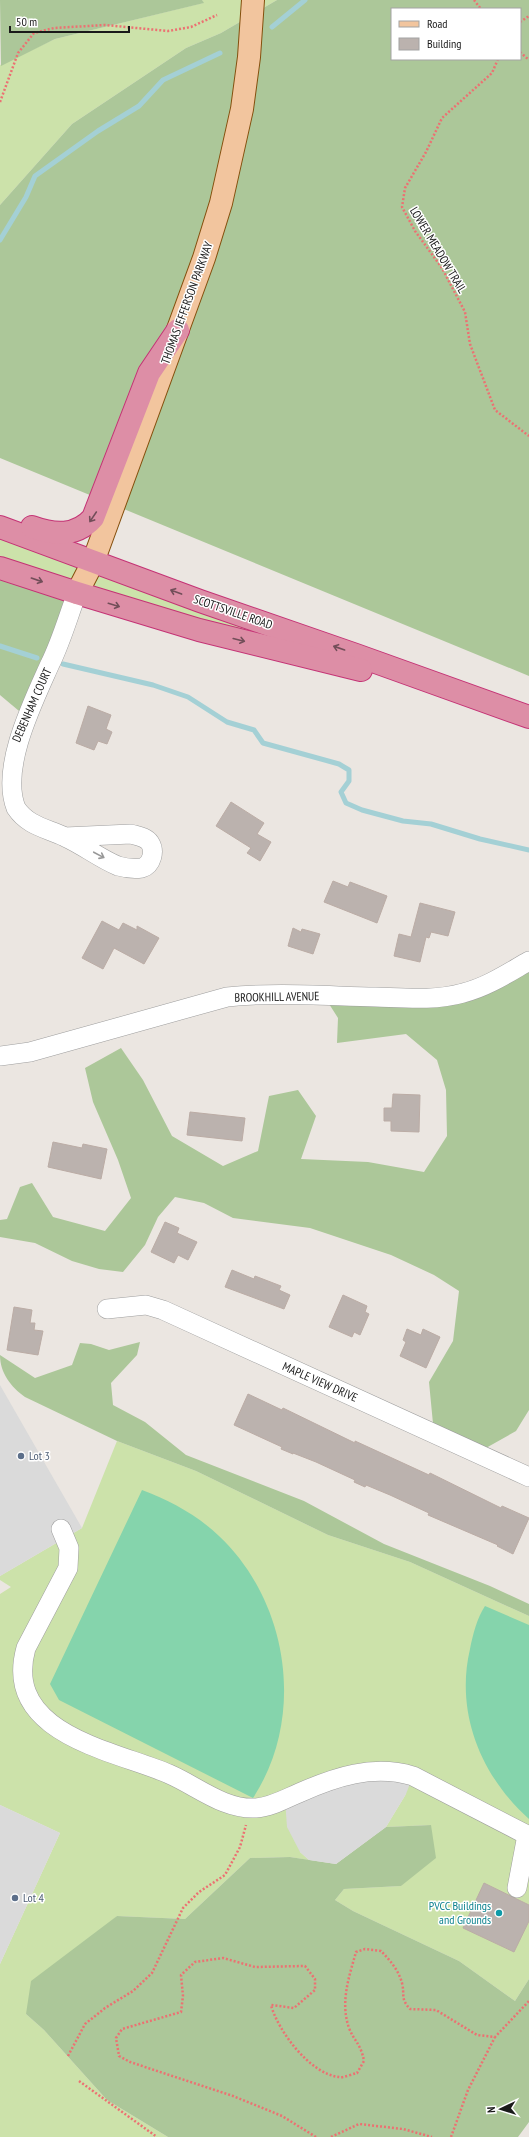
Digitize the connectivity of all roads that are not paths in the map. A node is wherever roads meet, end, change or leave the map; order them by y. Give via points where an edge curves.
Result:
1 (253, 0) edge
2 (178, 330) junction
3 (0, 516) edge
4 (0, 527) edge
5 (94, 562) junction
6 (0, 568) edge
7 (77, 593) junction
8 (467, 696) junction
9 (529, 717) edge
10 (65, 837) dead end
11 (529, 962) edge
12 (0, 1056) edge
13 (107, 1309) dead end
14 (529, 1477) edge
15 (61, 1529) dead end
16 (528, 1835) edge
17 (517, 1888) dead end

1 - 2 main road, THOMAS JEFFERSON PARKWAY via 242,109 221,203
2 -> 3 highway via 149,373 93,518 79,530 60,533 45,531
2 - 5 main road, THOMAS JEFFERSON PARKWAY
4 - 5 highway, SCOTTSVILLE ROAD
5 - 7 main road, THOMAS JEFFERSON PARKWAY
8 -> 5 highway, SCOTTSVILLE ROAD
6 -> 7 highway, SCOTTSVILLE ROAD
7 -> 8 highway, SCOTTSVILLE ROAD via 199,630
7 - 10 street, DEBENHAM COURT via 51,663 10,754 7,770 11,798 24,818 35,826
8 - 9 highway, SCOTTSVILLE ROAD
11 - 12 street, BROOKHILL AVENUE via 490,983 463,993 437,998 254,995 227,997 30,1052
13 - 14 street, MAPLE VIEW DRIVE via 146,1305 162,1310
15 - 16 street via 70,1548 68,1568 26,1648 22,1676 26,1693 36,1708 50,1723 71,1737 91,1747 150,1765 217,1799 256,1808 275,1803 330,1780 356,1774 390,1772 413,1776
16 - 17 street

